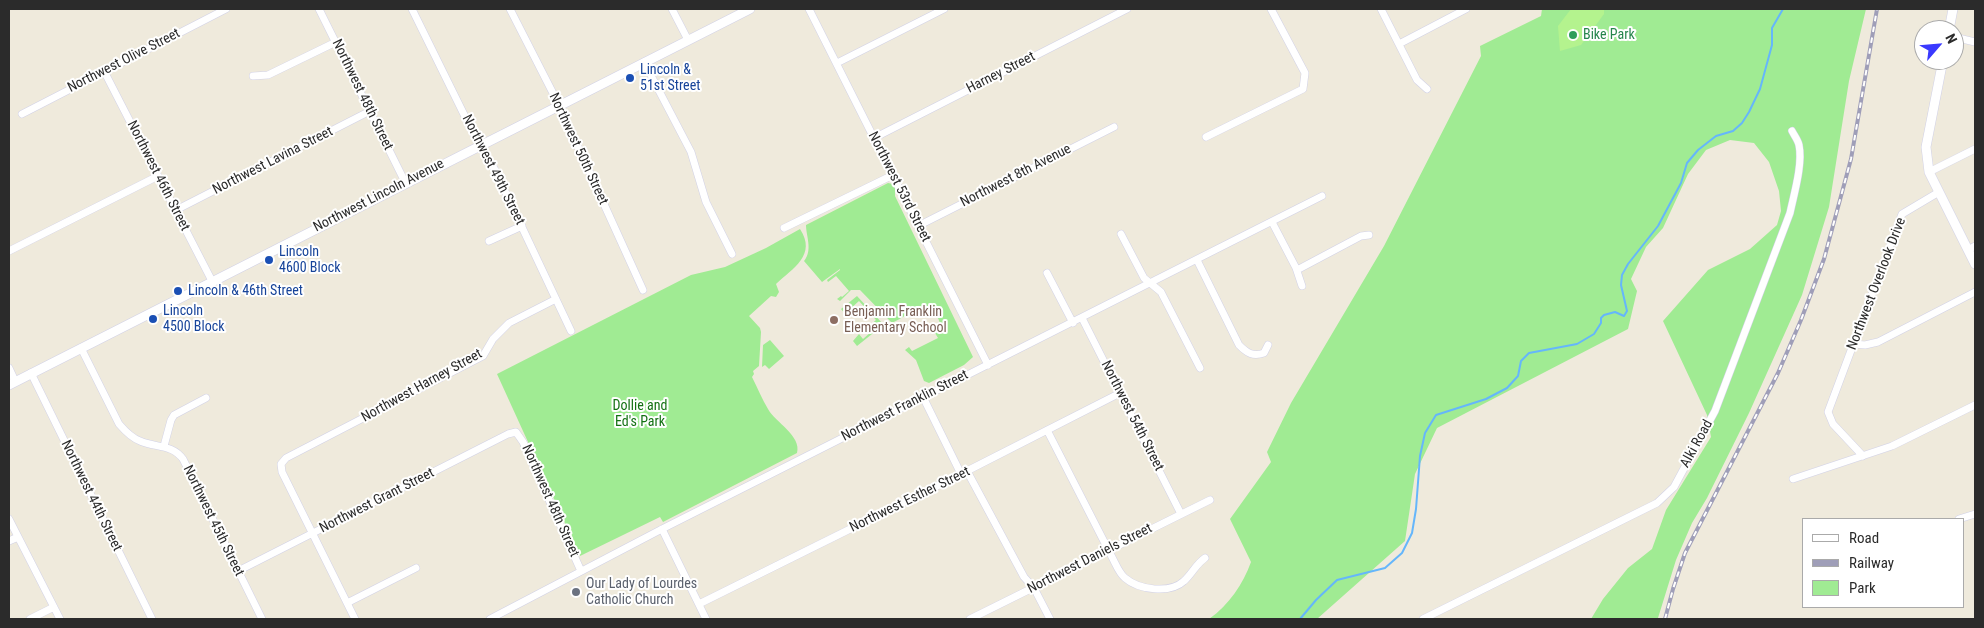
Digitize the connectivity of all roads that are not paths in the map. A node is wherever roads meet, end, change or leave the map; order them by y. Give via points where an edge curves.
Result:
1 (226, 9) edge
2 (319, 9) edge
3 (412, 9) edge
4 (510, 9) edge
5 (672, 9) edge
6 (750, 9) edge
7 (809, 9) edge
8 (944, 9) edge
9 (1127, 9) edge
10 (1271, 9) edge
11 (1381, 9) edge
12 (1466, 9) edge
13 (688, 40) junction
14 (336, 42) junction
15 (1398, 44) junction
16 (644, 62) junction
17 (837, 63) junction
18 (1941, 70) edge
19 (104, 71) junction
20 (253, 76) dead end
21 (1427, 89) dead end
22 (558, 105) junction
23 (370, 111) junction
24 (22, 114) dead end
25 (1114, 127) dead end
26 (1792, 130) dead end
27 (1206, 137) dead end
28 (874, 138) junction
29 (479, 145) junction
30 (1975, 149) edge
31 (1929, 172) junction
32 (893, 175) junction
33 (158, 176) junction
34 (405, 182) junction
35 (1939, 192) junction
36 (1322, 196) dead end
37 (176, 210) junction
38 (1272, 222) junction
39 (522, 226) junction
40 (918, 226) junction
41 (784, 228) dead end
42 (1120, 234) dead end
43 (1369, 235) dead end
44 (489, 241) dead end
45 (1972, 248) edge
46 (9, 251) edge
47 (732, 254) dead end
48 (1197, 260) junction
49 (1975, 264) edge
50 (1296, 270) junction
51 (1046, 272) dead end
52 (212, 281) junction
53 (1150, 284) junction
54 (1302, 286) dead end
55 (643, 290) dead end
56 (1975, 292) edge
57 (556, 299) junction
58 (1082, 318) junction
59 (1073, 322) junction
60 (571, 331) dead end
61 (1854, 344) junction
62 (1268, 345) dead end
63 (81, 348) junction
64 (988, 365) junction
65 (9, 368) edge
66 (1200, 368) dead end
67 (31, 373) junction
68 (12, 383) edge
69 (1120, 393) junction
70 (923, 397) junction
71 (206, 398) dead end
72 (1975, 405) edge
73 (1047, 430) junction
74 (516, 432) joint
75 (164, 446) junction
76 (1863, 456) junction
77 (964, 473) junction
78 (1793, 479) dead end
79 (1210, 500) dead end
80 (1181, 514) junction
81 (1975, 514) edge
82 (1962, 518) edge
83 (9, 519) edge
84 (662, 529) junction
85 (313, 533) junction
86 (18, 537) junction
87 (9, 541) edge
88 (1108, 550) junction
89 (1205, 558) dead end
90 (416, 568) dead end
91 (581, 570) junction
92 (238, 571) junction
93 (1034, 588) junction
94 (347, 603) junction
95 (698, 604) junction
96 (54, 607) junction
97 (30, 619) edge
98 (60, 619) edge
99 (152, 619) edge
100 (262, 619) edge
101 (355, 619) edge
102 (490, 619) edge
103 (706, 619) edge
104 (970, 619) edge
105 (1050, 619) edge
106 (1423, 619) edge

1 - 19 street, Northwest Olive Street
2 - 14 street, Northwest 48th Street
3 - 29 street, Northwest 49th Street
4 - 22 street, Northwest 50th Street
5 - 13 street
6 - 13 street, Northwest Lincoln Avenue
7 - 17 street, Northwest 53rd Street
8 - 17 street
9 - 28 street, Harney Street
10 - 27 street via 1305,73 1303,89
11 - 15 street
12 - 15 street
13 - 16 street, Northwest Lincoln Avenue
14 - 20 street via 268,75
14 - 23 street, Northwest 48th Street
15 - 21 street via 1417,80
16 - 22 street, Northwest Lincoln Avenue
16 - 47 street via 690,152 706,202
17 - 28 street, Northwest 53rd Street
18 - 31 street via 1926,147
19 - 24 street, Northwest Olive Street
19 - 33 street, Northwest 46th Street
22 - 29 street, Northwest Lincoln Avenue
22 - 55 street, Northwest 50th Street
23 - 34 street, Northwest 48th Street
23 - 37 street, Northwest Lavina Street
25 - 40 street, Northwest 8th Avenue
26 - 106 street, Alki Road via 1799,144 1799,154 1790,213 1715,411 1674,487 1657,503
28 - 32 street, Northwest 53rd Street
29 - 34 street, Northwest Lincoln Avenue
29 - 39 street, Northwest 49th Street
30 - 31 street
31 - 35 street
32 - 40 street, Northwest 53rd Street
32 - 41 street
33 - 37 street, Northwest 46th Street
33 - 46 street
34 - 52 street, Northwest Lincoln Avenue
35 - 45 street
35 - 61 street, Northwest Overlook Drive via 1902,214
36 - 38 street, Northwest Franklin Street
37 - 52 street, Northwest 46th Street
38 - 48 street, Northwest Franklin Street
38 - 50 street
39 - 44 street
39 - 57 street, Northwest 49th Street
40 - 64 street, Northwest 53rd Street
42 - 53 street
43 - 50 street via 1361,236
45 - 49 street
48 - 53 street, Northwest Franklin Street
48 - 62 street via 1242,348 1252,355 1259,355
50 - 54 street
51 - 59 street
52 - 63 street, Northwest Lincoln Avenue
53 - 58 street, Northwest Franklin Street
53 - 66 street via 1161,292
56 - 61 street via 1878,342
57 - 60 street, Northwest 49th Street
57 - 85 street, Northwest Harney Street via 509,324 493,339 483,356 286,458 280,464 282,472
58 - 59 street, Northwest Franklin Street
58 - 69 street, Northwest 54th Street
59 - 64 street, Northwest Franklin Street
61 - 76 street, Northwest Overlook Drive via 1828,412 1833,424
63 - 67 street, Northwest Lincoln Avenue
63 - 75 street, Northwest 45th Street via 127,434 140,441
64 - 70 street, Northwest Franklin Street
65 - 68 street
67 - 68 street, Northwest Lincoln Avenue
67 - 99 street, Northwest 44th Street
69 - 73 street, Northwest Esther Street
69 - 80 street, Northwest 54th Street
70 - 77 street
70 - 84 street, Northwest Franklin Street
71 - 75 street via 174,415
72 - 76 street via 1892,446
73 - 77 street, Northwest Esther Street
73 - 88 street
74 - 85 street, Northwest Grant Street
74 - 91 street, Northwest 48th Street
75 - 92 street, Northwest 45th Street via 183,459
76 - 78 street
77 - 93 street via 1024,577
77 - 95 street, Northwest Esther Street
79 - 80 street, Northwest Daniels Street
80 - 88 street, Northwest Daniels Street
81 - 82 street
83 - 86 street
84 - 91 street, Northwest Franklin Street
84 - 95 street
85 - 92 street, Northwest Grant Street
85 - 94 street
86 - 87 street
86 - 96 street
88 - 89 street via 1126,579 1166,590 1182,583
88 - 93 street, Northwest Daniels Street
90 - 94 street
91 - 102 street, Northwest Franklin Street
92 - 100 street, Northwest 45th Street
93 - 104 street, Northwest Daniels Street
93 - 105 street
94 - 101 street
95 - 103 street
96 - 97 street
96 - 98 street

